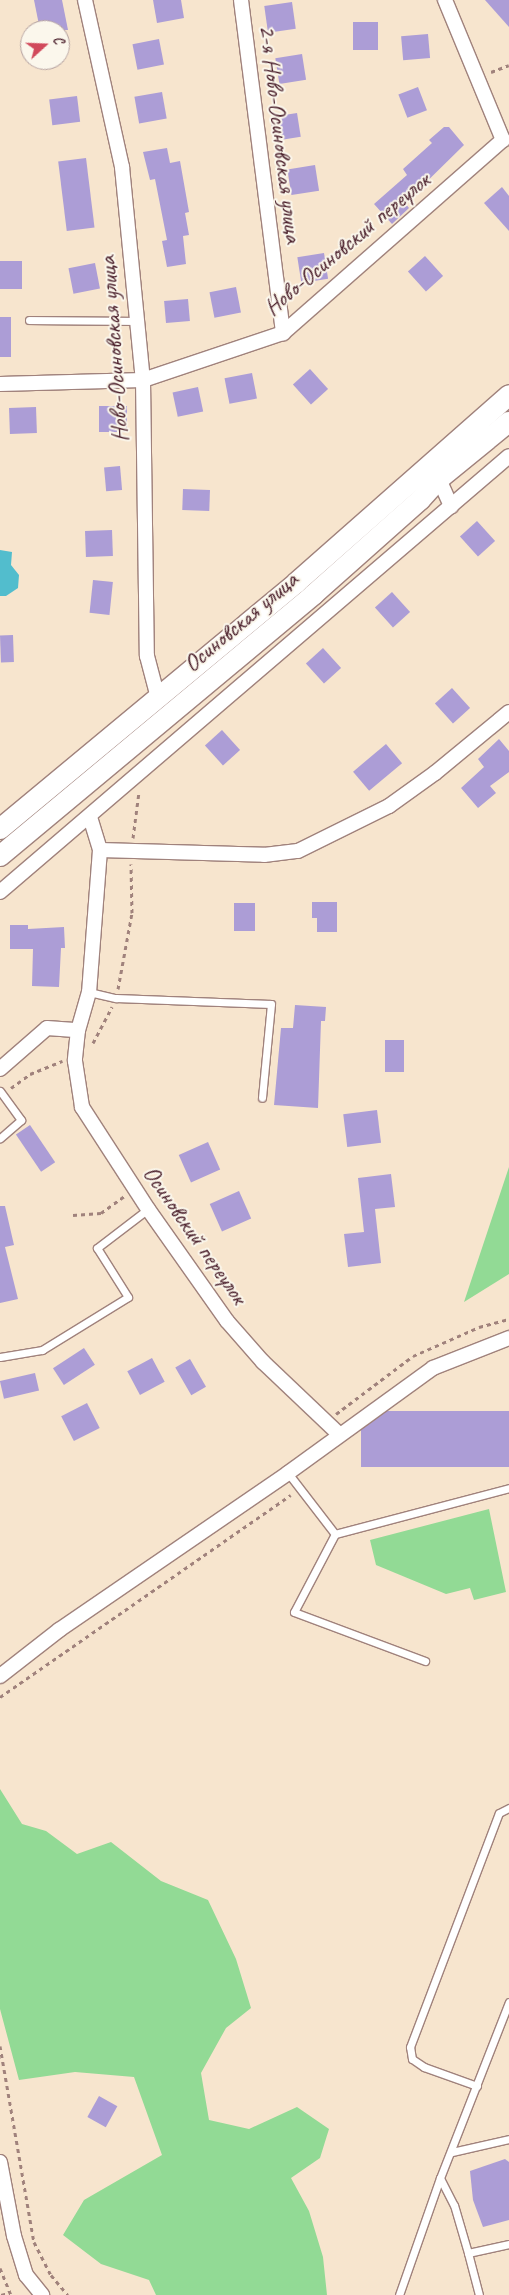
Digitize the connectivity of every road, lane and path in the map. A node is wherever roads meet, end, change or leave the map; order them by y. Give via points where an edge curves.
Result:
1 (85, 0) edge
2 (241, 0) edge
3 (444, 0) edge
4 (509, 65) edge
5 (476, 76) junction
6 (28, 320) dead end
7 (137, 321) junction
8 (283, 333) junction
9 (143, 380) junction
10 (0, 384) edge
11 (509, 395) edge
12 (509, 422) edge
13 (509, 456) edge
14 (439, 479) junction
15 (451, 506) junction
16 (158, 698) junction
17 (509, 712) edge
18 (139, 791) dead end
19 (90, 817) junction
20 (0, 829) edge
21 (100, 850) junction
22 (131, 852) junction
23 (0, 856) edge
24 (0, 892) edge
25 (89, 992) junction
26 (116, 998) junction
27 (78, 1030) junction
28 (89, 1050) dead end
29 (0, 1069) edge
30 (0, 1091) edge
31 (262, 1098) dead end
32 (0, 1138) edge
33 (134, 1189) junction
34 (148, 1209) junction
35 (73, 1215) dead end
36 (509, 1338) edge
37 (0, 1357) edge
38 (339, 1434) junction
39 (288, 1473) junction
40 (509, 1488) edge
41 (300, 1489) junction
42 (335, 1534) junction
43 (425, 1661) dead end
44 (0, 1676) edge
45 (0, 1697) edge
46 (509, 1808) edge
47 (508, 2007) edge
48 (0, 2046) edge
49 (478, 2086) junction
50 (509, 2139) edge
51 (452, 2152) junction
52 (0, 2162) edge
53 (440, 2178) junction
54 (509, 2244) edge
55 (468, 2253) junction
56 (0, 2268) edge
57 (10, 2294) edge
58 (1, 2295) edge
59 (42, 2295) edge
60 (68, 2295) edge
61 (399, 2295) edge
62 (479, 2295) edge

1 - 7 street, Ново-Осиновская улица via 122,167
2 - 8 street, 2-я Ново-Осиновская улица
3 - 5 street
4 - 5 path
5 - 8 street, Ново-Осиновский переулок via 504,140
6 - 7 lane
7 - 9 street, Ново-Осиновская улица
8 - 9 street, Ново-Осиновский переулок
9 - 10 street, Ново-Осиновский переулок
9 - 16 street, Ново-Осиновская улица via 147,656
11 - 16 street, Осиновская улица via 296,583
12 - 14 street, Осиновская улица
13 - 15 street
14 - 15 street
14 - 23 street, Осиновская улица via 420,500 313,595
15 - 19 street via 180,736
16 - 20 street, Осиновская улица
17 - 22 street via 435,774 389,806 298,851 264,855
18 - 22 path
19 - 21 street, Осиновский переулок
19 - 24 street
21 - 22 street
21 - 25 street, Осиновский переулок
22 - 26 path via 132,914
25 - 26 lane
25 - 27 street, Осиновский переулок
26 - 28 path
26 - 31 lane via 271,1004
27 - 29 street via 47,1028
27 - 33 street, Осиновский переулок via 75,1061 82,1107
30 - 32 lane via 21,1120
33 - 34 street, Осиновский переулок
33 - 35 path via 101,1213
34 - 37 lane via 97,1248 128,1297 42,1350
34 - 38 street, Осиновский переулок via 227,1321 263,1362
36 - 38 street via 433,1368
38 - 39 street
39 - 41 lane
39 - 44 street via 59,1630
40 - 42 lane
41 - 42 lane
41 - 45 path
42 - 43 lane via 294,1612
46 - 49 lane via 499,1813 410,2047 412,2059 424,2067
47 - 49 lane
48 - 60 path via 34,2242 51,2275
49 - 51 lane
50 - 51 lane
51 - 53 lane
52 - 59 street via 16,2244 26,2275
53 - 55 lane via 454,2205
53 - 61 lane
54 - 55 lane
55 - 62 lane
56 - 57 path
57 - 58 path

